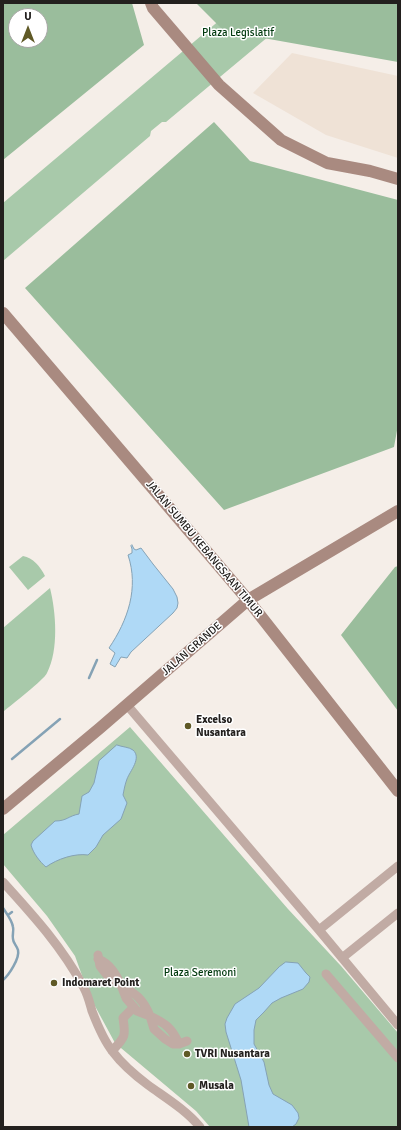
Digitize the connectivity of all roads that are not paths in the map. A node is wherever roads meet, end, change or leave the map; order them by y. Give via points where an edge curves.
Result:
1 (151, 3) edge
2 (398, 179) edge
3 (3, 312) edge
4 (398, 511) edge
5 (248, 600) junction
6 (127, 705) junction
7 (398, 791) edge
8 (3, 809) edge
9 (398, 866) edge
10 (3, 882) edge
11 (398, 912) edge
12 (320, 930) junction
13 (98, 957) dead end
14 (342, 958) junction
15 (326, 974) dead end
16 (121, 985) junction
17 (134, 1007) junction
18 (150, 1016) junction
19 (398, 1025) edge
20 (183, 1042) dead end
21 (112, 1051) junction
22 (398, 1058) edge
23 (200, 1127) edge

1 - 2 street via 220,85 281,140 327,164 370,171
3 - 5 street, JALAN SUMBU KEBANGSAAN TIMUR
4 - 5 street, JALAN GRANDE
5 - 6 street, JALAN GRANDE
5 - 7 street, JALAN SUMBU KEBANGSAAN TIMUR
6 - 8 street, JALAN GRANDE
6 - 12 street
9 - 12 street
10 - 21 street via 49,935 74,970
11 - 14 street
12 - 14 street
13 - 16 street via 106,962
14 - 19 street
15 - 22 street
16 - 17 street via 126,998
16 - 18 street via 134,992 145,1004
17 - 18 street
17 - 21 street via 123,1018 123,1040
18 - 20 street via 154,1029 165,1039 173,1044
21 - 23 street via 147,1084

